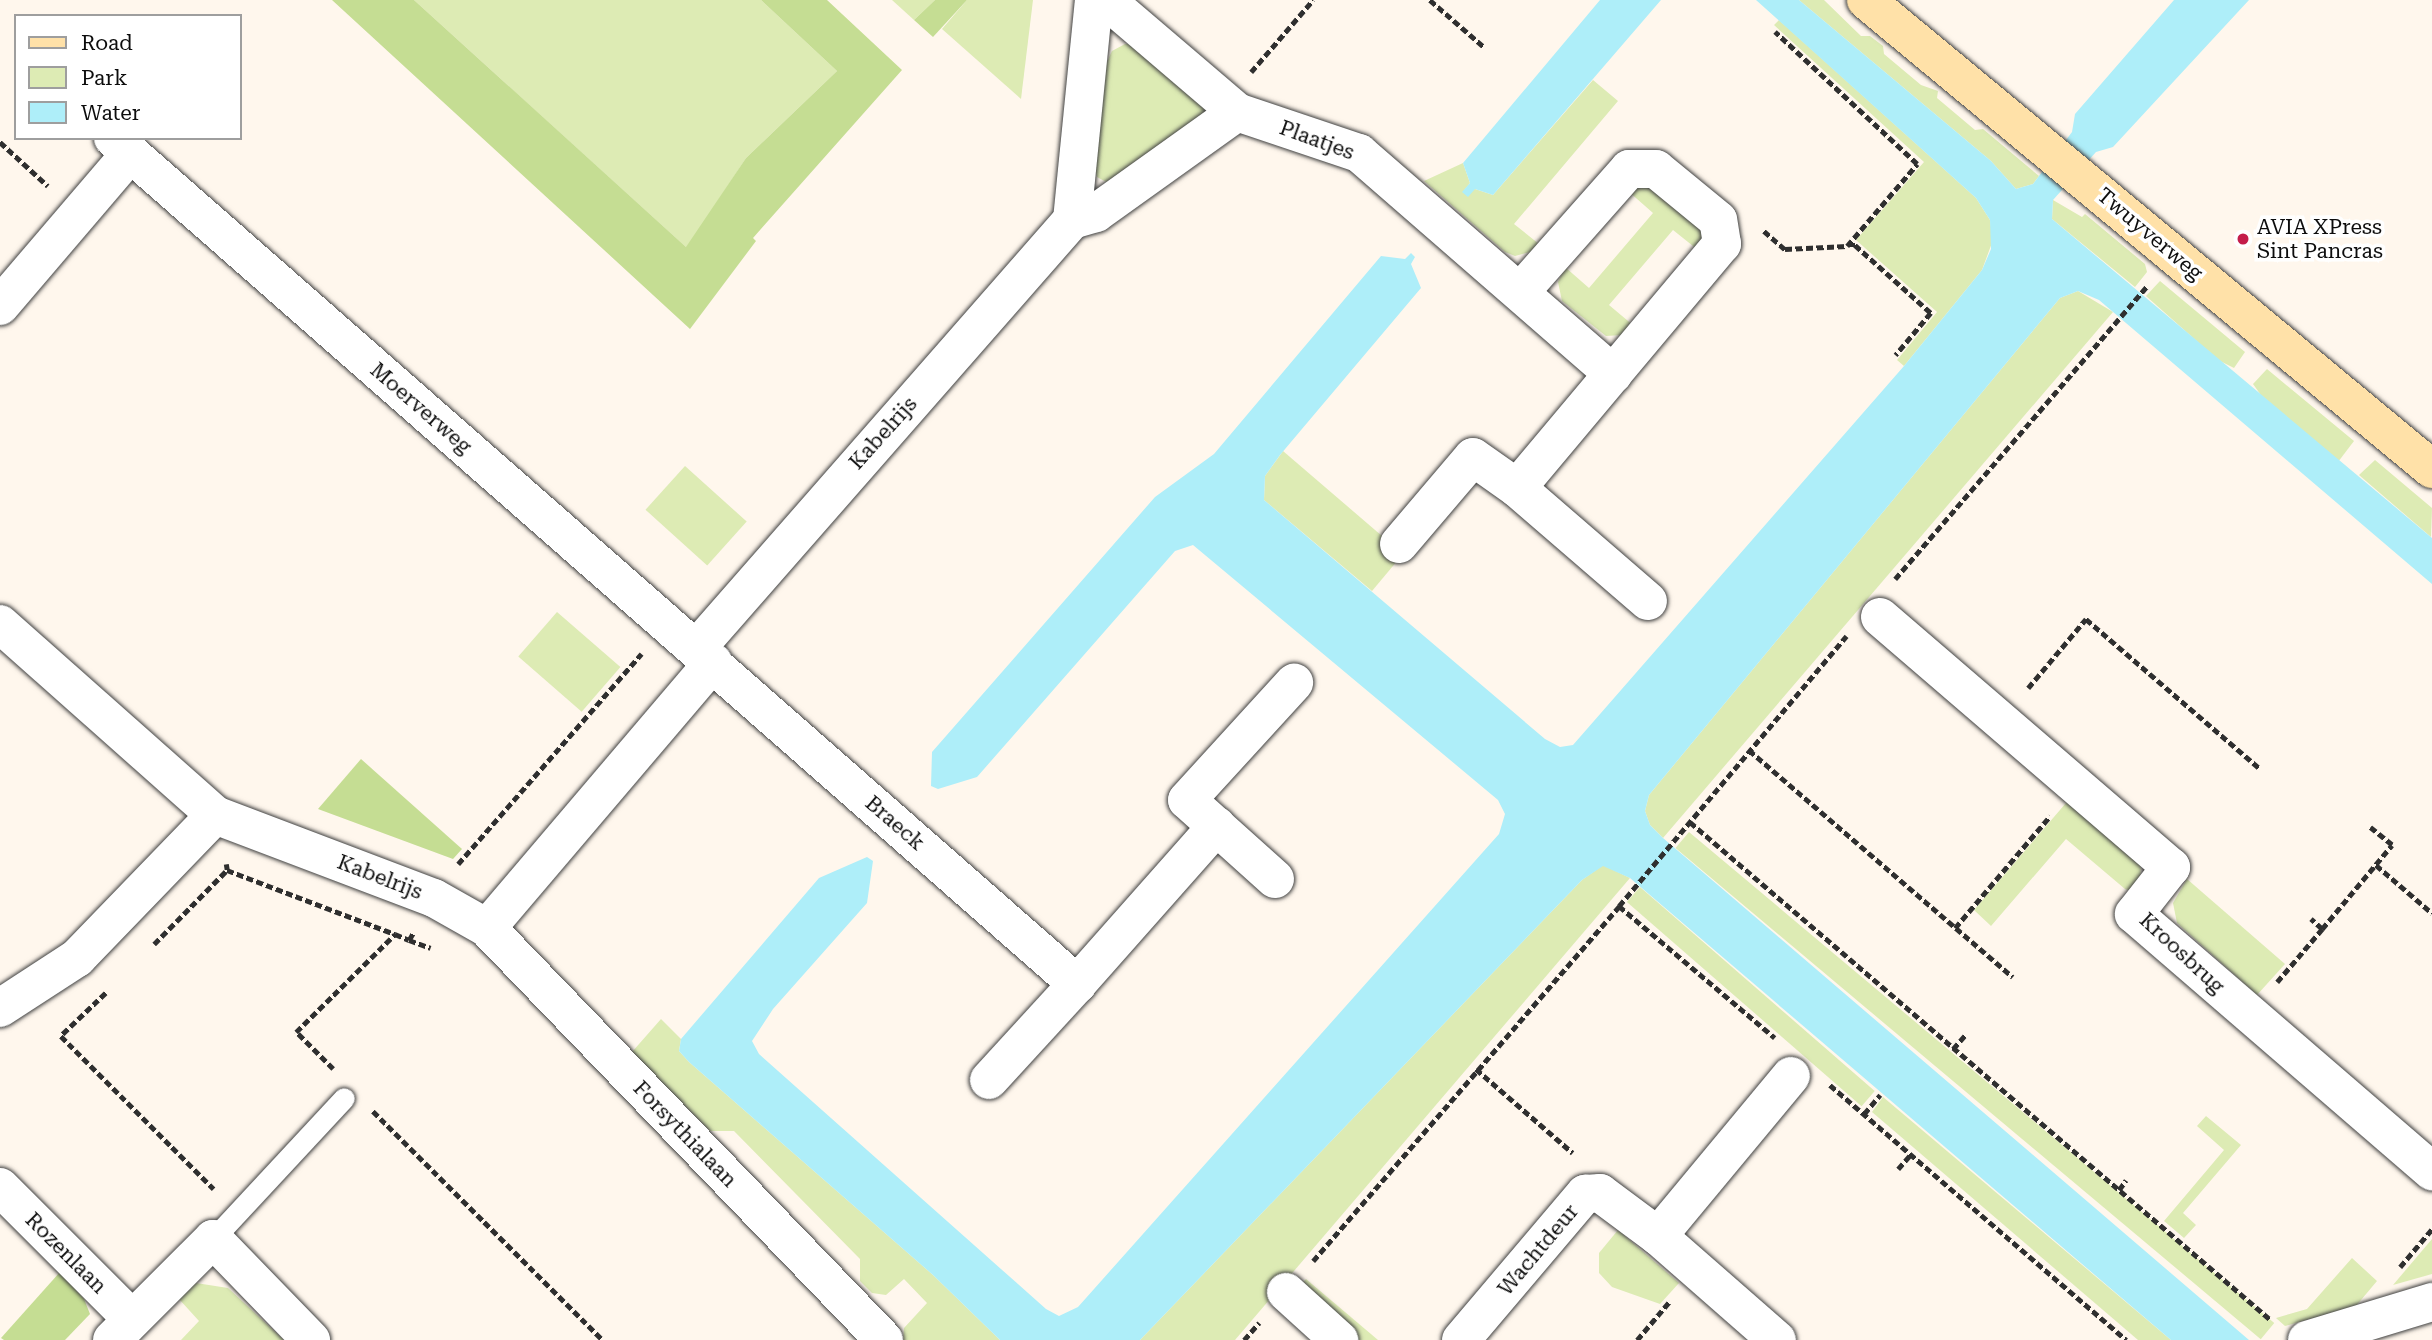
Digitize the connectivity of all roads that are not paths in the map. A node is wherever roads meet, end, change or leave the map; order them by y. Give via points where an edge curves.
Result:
1 (1094, 0) edge
2 (1106, 0) edge
3 (1866, 0) edge
4 (1231, 107) junction
5 (122, 146) edge
6 (1072, 220) junction
7 (1520, 292) junction
8 (0, 306) edge
9 (1613, 374) junction
10 (2432, 469) edge
11 (1517, 488) junction
12 (1399, 544) dead end
13 (1648, 601) dead end
14 (1880, 617) dead end
15 (0, 624) edge
16 (705, 655) junction
17 (1294, 682) dead end
18 (215, 814) junction
19 (1217, 826) junction
20 (1275, 879) dead end
21 (487, 928) junction
22 (1077, 985) junction
23 (0, 1008) edge
24 (1799, 1066) road end
25 (989, 1080) dead end
26 (344, 1089) road end
27 (2432, 1171) edge
28 (0, 1187) edge
29 (226, 1227) junction
30 (1658, 1236) junction
31 (1286, 1292) road end
32 (2432, 1302) edge
33 (122, 1330) edge
34 (310, 1340) edge
35 (884, 1340) edge
36 (1339, 1340) edge
37 (1461, 1340) edge
38 (1777, 1340) edge
39 (2306, 1340) edge

1 - 6 street
2 - 4 street, Plaatjes
3 - 10 street, Twuyverweg
4 - 6 street, Kabelrijs via 1096,214
4 - 7 street, Plaatjes via 1359,153
5 - 8 street, Moerverweg via 79,214
5 - 16 street, Moerverweg
6 - 16 street, Kabelrijs
7 - 9 street, Plaatjes
7 - 9 street via 1629,169 1656,169 1718,220 1721,244
9 - 11 street
11 - 12 street via 1473,457
11 - 13 street
14 - 27 street, Kroosbrug via 2171,867 2134,914
15 - 18 street
16 - 21 street, Kabelrijs
16 - 22 street, Braeck
17 - 19 street via 1187,800
18 - 21 street, Kabelrijs via 433,898
18 - 23 street via 77,958
19 - 20 street
19 - 22 street
21 - 35 street, Forsythialaan
22 - 25 street
24 - 30 street
26 - 29 lane
28 - 33 street, Rozenlaan
29 - 33 street, Rozenlaan
29 - 34 street
30 - 37 street, Wachtdeur via 1600,1193 1585,1194
30 - 38 street, Wachtdeur
31 - 36 street
32 - 39 street

